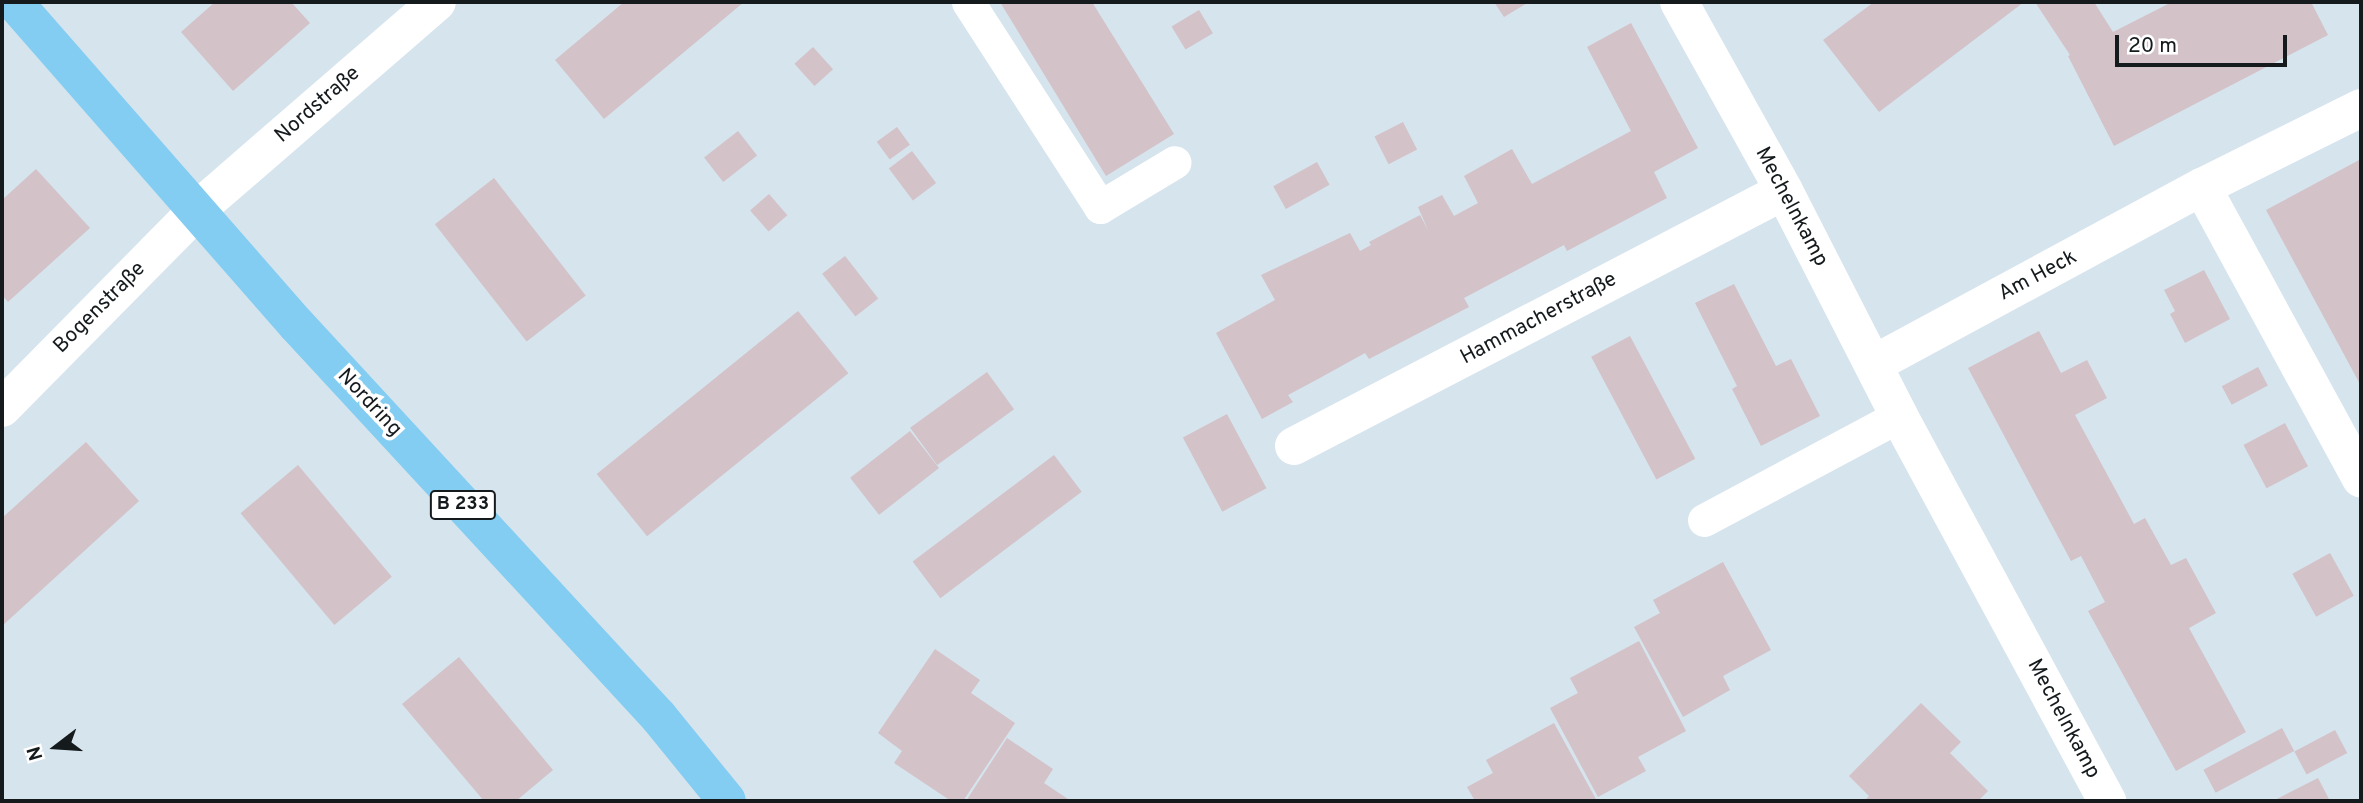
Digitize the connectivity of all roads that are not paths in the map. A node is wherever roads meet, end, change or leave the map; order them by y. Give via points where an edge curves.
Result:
1 (438, 2) edge
2 (968, 2) edge
3 (1679, 2) edge
4 (12, 4) edge
5 (2361, 108) edge
6 (1174, 162) dead end
7 (2202, 187) junction
8 (1784, 191) junction
9 (198, 209) junction
10 (1874, 364) junction
11 (2, 408) edge
12 (1899, 416) junction
13 (1294, 446) dead end
14 (2361, 479) edge
15 (1704, 520) dead end
16 (727, 801) edge
17 (2107, 801) edge

1 - 9 street, Nordstraße
2 - 6 lane via 1100,208
3 - 8 street, Mechelnkamp
4 - 9 main road, Nordring / B 233
5 - 7 street, Am Heck
7 - 10 street, Am Heck
7 - 14 street
8 - 10 street, Mechelnkamp
8 - 13 street, Hammacherstraße
9 - 11 street, Bogenstraße
9 - 16 main road, Nordring / B 233 via 296,324 658,716
10 - 12 street, Mechelnkamp
12 - 15 lane
12 - 17 street, Mechelnkamp

